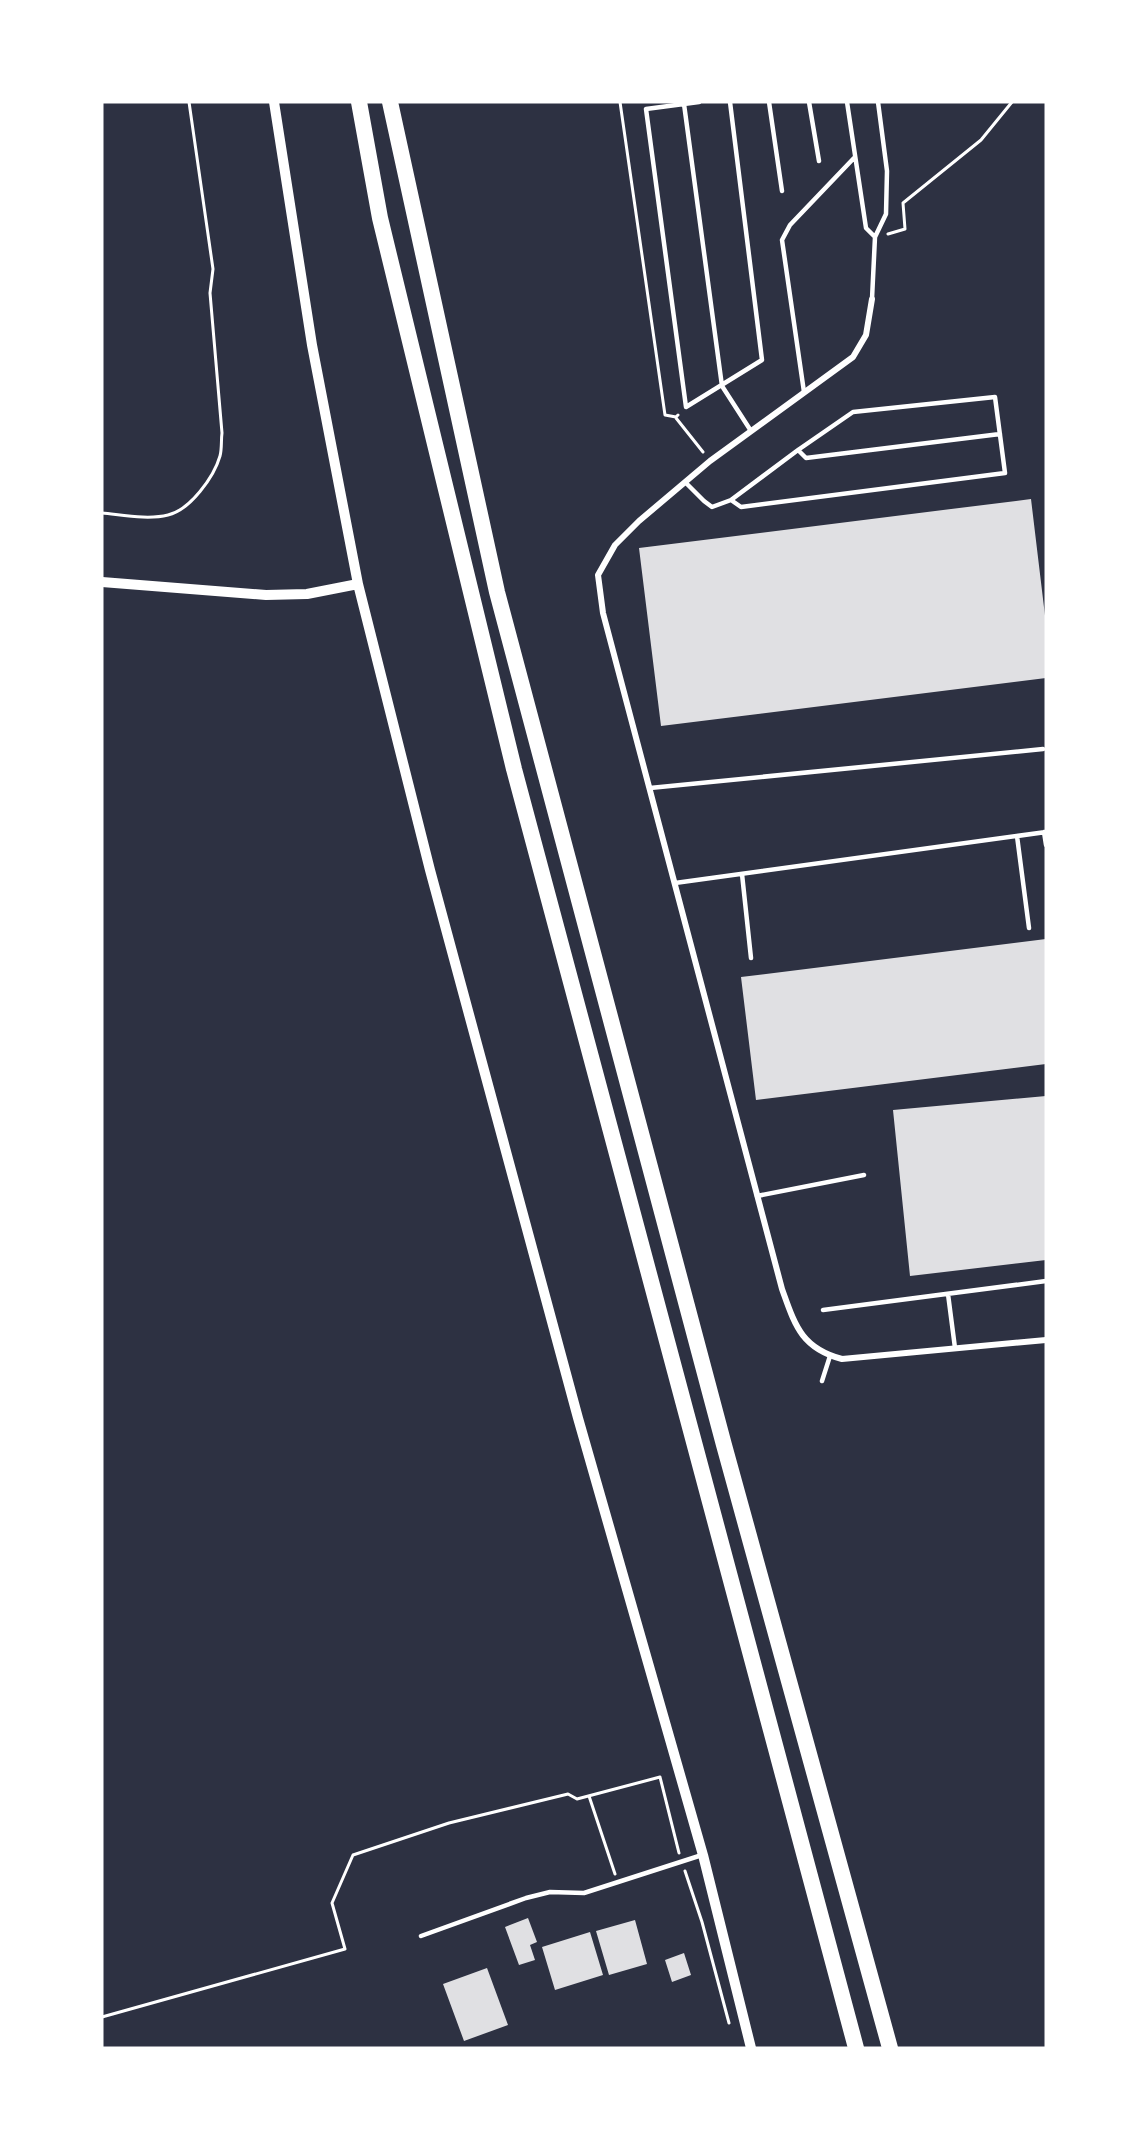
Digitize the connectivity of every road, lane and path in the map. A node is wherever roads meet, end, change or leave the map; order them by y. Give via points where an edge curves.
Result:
1 (189, 102) edge
2 (274, 102) edge
3 (359, 102) edge
4 (390, 102) edge
5 (620, 102) edge
6 (699, 102) edge
7 (730, 102) edge
8 (769, 102) edge
9 (809, 102) edge
10 (847, 102) edge
11 (878, 102) edge
12 (1012, 102) edge
13 (684, 104) junction
14 (854, 158) junction
15 (819, 161) dead end
16 (782, 191) dead end
17 (875, 237) junction
18 (872, 299) joint
19 (722, 386) junction
20 (804, 392) junction
21 (686, 407) junction
22 (676, 417) junction
23 (751, 431) junction
24 (1000, 434) junction
25 (798, 450) junction
26 (710, 461) junction
27 (686, 482) junction
28 (731, 500) junction
29 (102, 513) edge
30 (102, 582) edge
31 (358, 584) junction
32 (1043, 749) dead end
33 (650, 788) junction
34 (1045, 832) edge
35 (1017, 836) junction
36 (1046, 845) edge
37 (742, 874) junction
38 (675, 883) junction
39 (1029, 928) dead end
40 (751, 958) dead end
41 (864, 1175) dead end
42 (757, 1196) junction
43 (1046, 1281) edge
44 (948, 1294) junction
45 (823, 1310) dead end
46 (1046, 1340) edge
47 (955, 1348) junction
48 (830, 1356) junction
49 (822, 1381) dead end
50 (589, 1796) junction
51 (703, 1855) junction
52 (681, 1861) junction
53 (618, 1882) junction
54 (421, 1936) dead end
55 (102, 2017) edge
56 (730, 2025) dead end
57 (751, 2048) edge
58 (856, 2048) edge
59 (890, 2048) edge

1 - 29 path via 213,269 210,292 222,433 220,456 198,495 169,515
2 - 31 street via 312,345
3 - 58 highway via 380,218 514,769
4 - 59 highway via 497,592 727,1456
5 - 22 path via 665,416
6 - 13 lane
7 - 19 lane via 762,360
8 - 16 lane
9 - 15 lane
10 - 14 lane
11 - 17 lane via 887,171 886,214
12 - 17 path via 981,140 903,203 905,229
13 - 19 lane
13 - 21 lane via 646,110
14 - 17 lane via 866,228
14 - 20 lane via 790,225 782,240
17 - 18 lane
18 - 20 street via 866,335 853,357
19 - 21 lane
19 - 23 lane
20 - 23 street
21 - 22 path
22 - 26 path
23 - 26 street
24 - 25 lane via 806,458
24 - 25 lane via 995,397 853,412
24 - 28 lane via 1005,473 741,507
25 - 28 lane
26 - 27 street
27 - 28 lane via 712,507
27 - 33 street via 615,545 598,575 603,613
30 - 31 street via 266,594 307,594
31 - 51 street via 553,1327
32 - 33 lane
33 - 38 street
34 - 35 lane
34 - 36 lane
35 - 37 lane
35 - 39 lane
37 - 38 lane
37 - 40 lane
38 - 42 street
41 - 42 lane
42 - 48 street via 793,1321 814,1348
43 - 44 lane
44 - 45 lane
44 - 47 lane
46 - 47 street
47 - 48 street via 842,1359
48 - 49 lane
50 - 52 path via 660,1777
50 - 53 path
50 - 55 path via 577,1799 568,1794 460,1821 353,1855 332,1904 345,1949
51 - 52 lane
51 - 57 street
52 - 53 lane
52 - 56 path
53 - 54 lane via 584,1893 550,1892 526,1898

